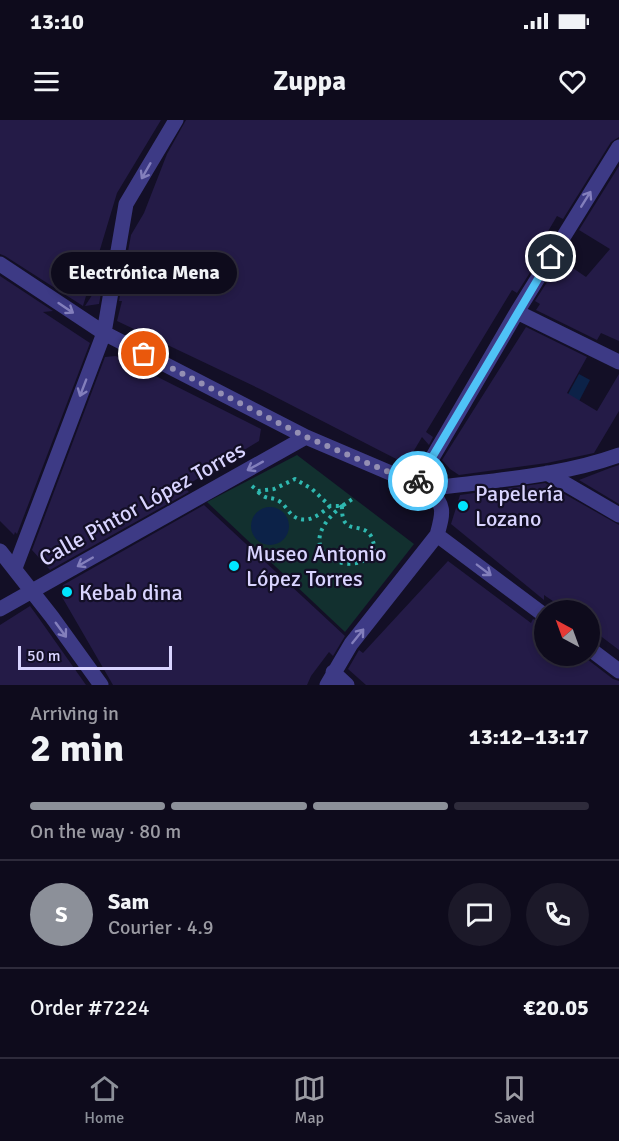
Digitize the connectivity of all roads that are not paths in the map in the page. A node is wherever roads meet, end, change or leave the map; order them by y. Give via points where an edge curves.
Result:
1 (176, 120) edge
2 (619, 147) edge
3 (0, 264) edge
4 (517, 312) junction
5 (104, 333) junction
6 (619, 362) edge
7 (306, 437) junction
8 (619, 455) edge
9 (547, 473) junction
10 (422, 486) junction
11 (619, 515) edge
12 (438, 535) junction
13 (0, 551) edge
14 (15, 568) junction
15 (32, 590) junction
16 (534, 607) edge
17 (0, 609) edge
18 (600, 657) edge
19 (619, 671) edge
20 (330, 679) edge
21 (101, 685) edge
22 (347, 685) edge

1 -> 5 street via 126,204
4 -> 2 street
3 -> 5 street
4 - 6 street
4 - 10 street
5 - 7 street
5 -> 14 street
7 - 10 street
7 -> 15 street, Calle Pintor López Torres
8 - 9 street via 593,465
9 - 10 street
9 - 11 street
10 - 12 street via 439,499 442,516
12 -> 16 street
20 -> 12 street via 351,644
13 - 14 street
14 - 15 street
15 - 17 street, Calle Pintor López Torres
15 -> 21 street
18 - 19 street
20 - 22 street

